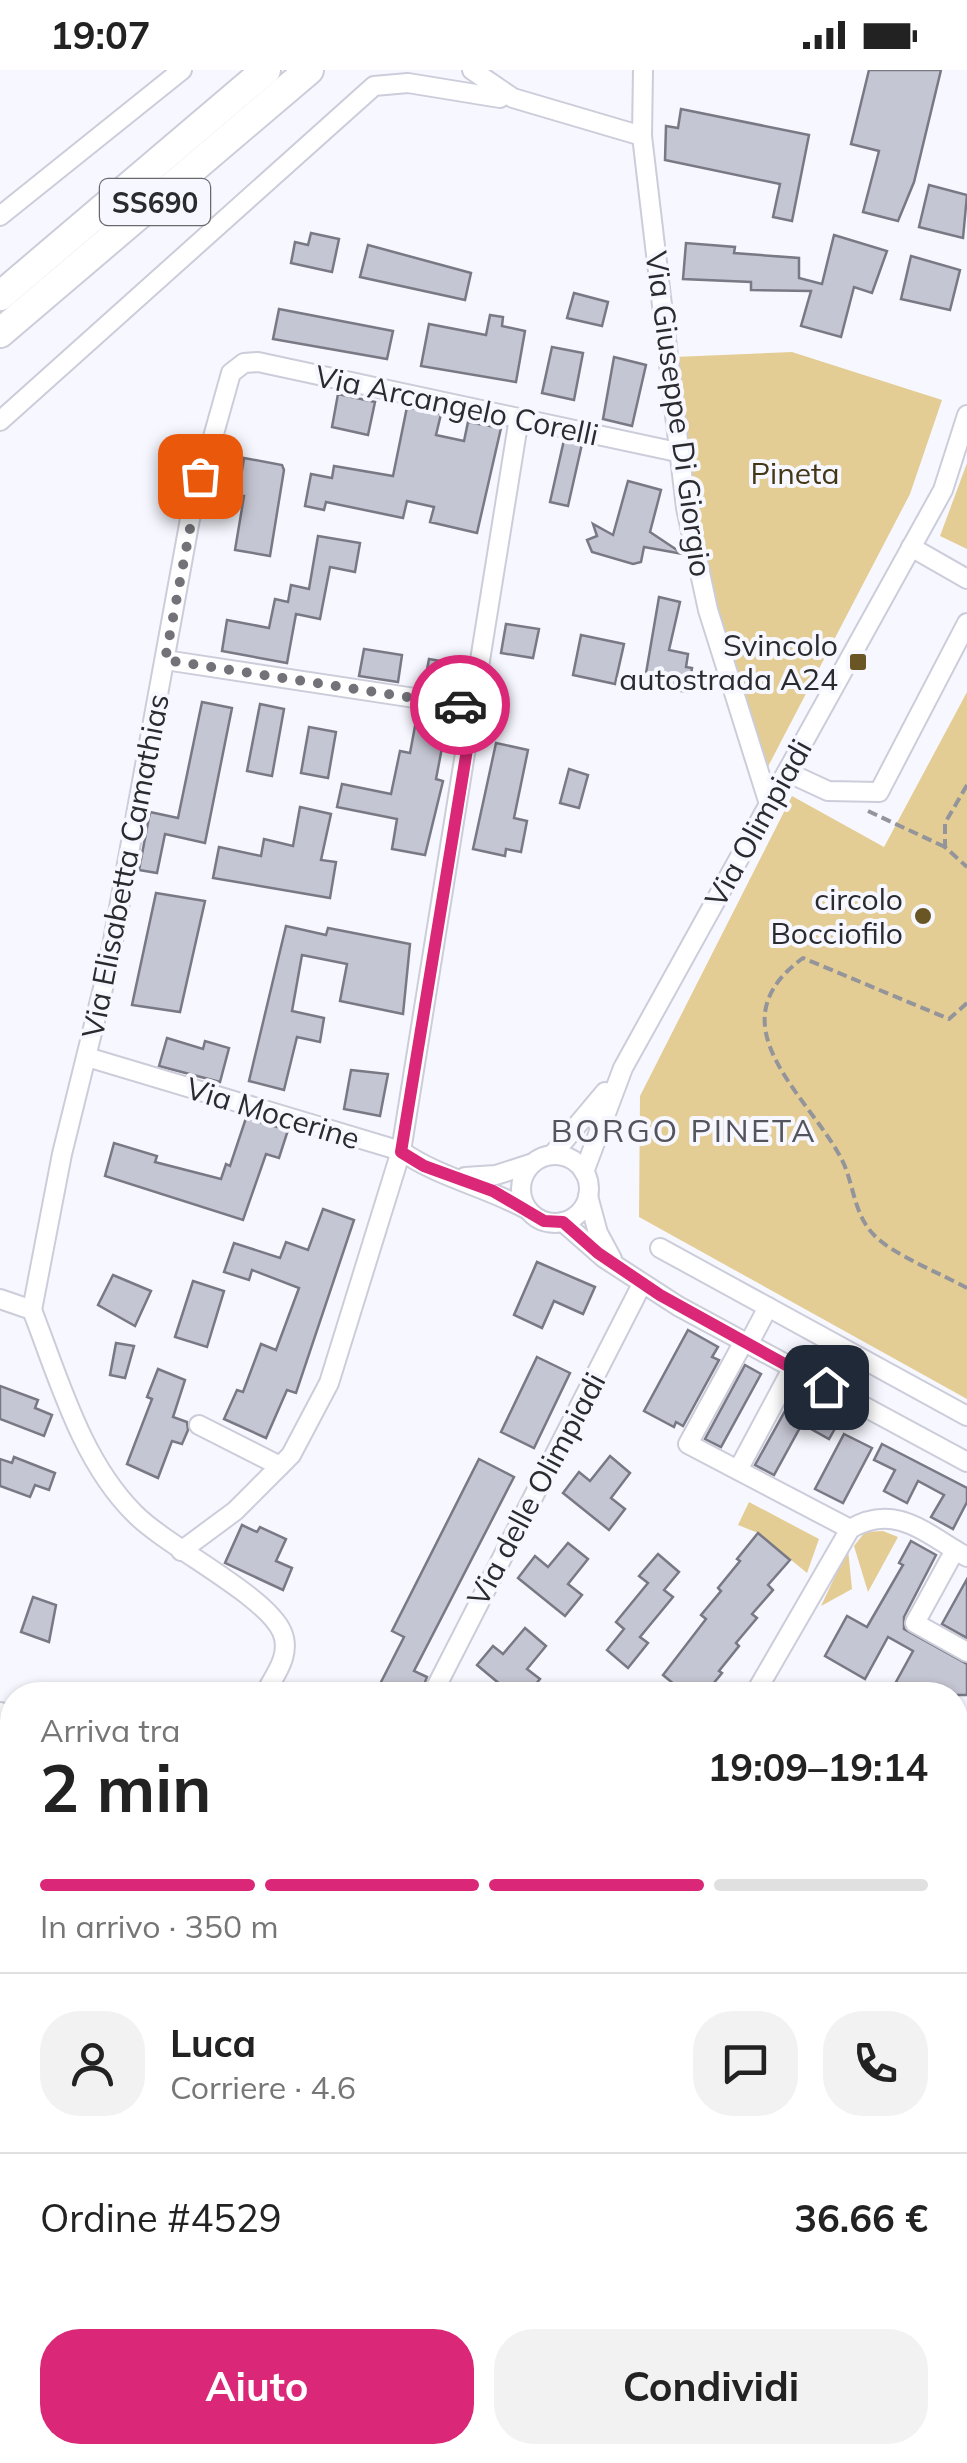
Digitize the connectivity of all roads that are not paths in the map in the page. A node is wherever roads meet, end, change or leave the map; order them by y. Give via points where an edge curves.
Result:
1 (182, 70) edge
2 (266, 70) edge
3 (309, 70) edge
4 (472, 70) edge
5 (643, 70) edge
6 (520, 101) junction
7 (642, 136) junction
8 (0, 216) edge
9 (0, 296) edge
10 (0, 333) edge
11 (238, 366) joint
12 (967, 415) edge
13 (519, 418) junction
14 (0, 421) edge
15 (677, 452) junction
16 (911, 547) junction
17 (967, 579) edge
18 (967, 623) edge
19 (165, 660) junction
20 (474, 707) junction
21 (787, 772) junction
22 (769, 804) junction
23 (87, 1058) junction
24 (624, 1068) junction
25 (401, 1152) junction
26 (553, 1154) junction
27 (530, 1164) junction
28 (584, 1172) junction
29 (455, 1177) junction
30 (588, 1196) junction
31 (528, 1210) junction
32 (563, 1222) junction
33 (660, 1248) dead end
34 (617, 1268) junction
35 (642, 1284) junction
36 (0, 1299) edge
37 (768, 1308) junction
38 (32, 1310) junction
39 (745, 1344) junction
40 (792, 1369) junction
41 (967, 1416) edge
42 (199, 1425) dead end
43 (967, 1462) edge
44 (280, 1466) junction
45 (738, 1470) junction
46 (850, 1528) junction
47 (182, 1551) junction
48 (961, 1554) edge
49 (967, 1652) edge
50 (270, 1682) edge
51 (439, 1682) edge
52 (761, 1682) edge

1 - 8 street
2 - 9 highway, SS690
3 - 10 highway, SS690
4 - 6 street
5 - 7 street, Via Giuseppe Di Giorgio
6 - 7 street
6 - 14 street via 408,83 374,86
7 - 15 street, Via Giuseppe Di Giorgio
11 - 13 street, Via Arcangelo Corelli via 258,362
11 - 19 street, Via Elisabetta Camathias via 226,384 197,486
12 - 16 street, Via Olimpiadi via 943,490
13 - 15 street, Via Arcangelo Corelli
13 - 20 street
15 - 22 street, Via Giuseppe Di Giorgio via 708,610
16 - 17 street
16 - 21 street, Via Olimpiadi
18 - 21 street via 880,792 828,791
19 - 20 street
19 - 23 street, Via Elisabetta Camathias
20 - 25 street
21 - 22 street, Via Olimpiadi
22 - 24 street, Via Olimpiadi
23 - 25 street, Via Mocerine
23 - 38 street, Via Elisabetta Camathias
24 - 26 street, Via Olimpiadi
24 - 28 street, Via Olimpiadi
25 - 29 street, Via Mocerine
25 - 44 street via 329,1383
26 - 27 street
26 - 28 street via 571,1158
27 - 29 street, Via Mocerine via 496,1175
27 - 31 street via 521,1182
28 - 30 street
29 - 31 street, Via Mocerine
30 - 32 street via 579,1213
30 - 34 street
31 - 32 street via 544,1221
32 - 34 street
33 - 37 street
34 - 35 street
35 - 39 street
35 - 51 street, Via delle Olimpiadi
36 - 38 street
37 - 39 street
37 - 41 street
38 - 47 street via 96,1463 132,1512
39 - 40 street
39 - 45 street via 688,1444
40 - 43 street
40 - 45 street
42 - 44 street
44 - 47 street
45 - 46 street
46 - 48 street via 870,1517 894,1516
46 - 52 street
47 - 50 street via 279,1626 284,1655
48 - 49 street via 914,1623

